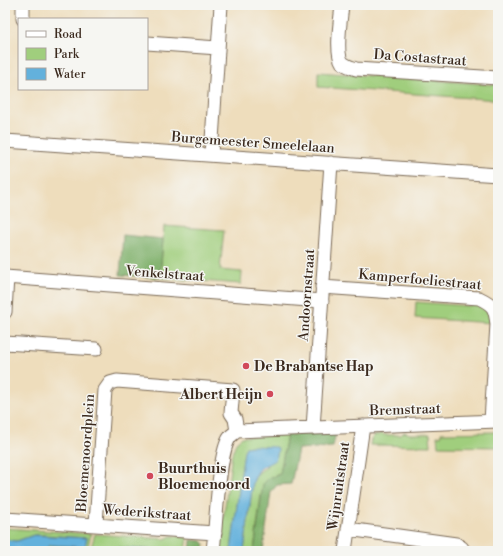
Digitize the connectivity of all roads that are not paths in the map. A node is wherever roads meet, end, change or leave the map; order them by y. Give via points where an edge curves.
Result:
1 (23, 5) edge
2 (221, 5) edge
3 (342, 5) edge
4 (22, 18) edge
5 (148, 43) edge
6 (218, 48) junction
7 (498, 78) edge
8 (5, 141) edge
9 (211, 155) junction
10 (331, 163) junction
11 (498, 175) edge
12 (6, 277) edge
13 (322, 287) junction
14 (322, 301) junction
15 (5, 312) edge
16 (5, 343) edge
17 (96, 349) dead end
18 (494, 421) edge
19 (363, 426) junction
20 (313, 428) junction
21 (238, 431) junction
22 (5, 518) edge
23 (96, 524) junction
24 (348, 529) junction
25 (215, 532) junction
26 (213, 551) edge
27 (345, 551) edge
28 (463, 551) edge

1 - 4 street
2 - 6 street
3 - 7 street, Da Costastraat via 339,49 341,61 348,66 356,69
5 - 6 street
6 - 9 street
8 - 9 street, Burgemeester Smeelelaan
9 - 10 street, Burgemeester Smeelelaan
10 - 11 street, Burgemeester Smeelelaan
10 - 13 street, Andoornstraat
12 - 14 street, Venkelstraat
12 - 15 street
13 - 14 street, Andoornstraat
13 - 18 street, Kamperfoeliestraat via 480,298 491,304 496,311 497,324
14 - 20 street, Andoornstraat
16 - 17 street
18 - 19 street, Bremstraat
19 - 20 street, Bremstraat
19 - 24 street, Wijnruitstraat
20 - 21 street, Bremstraat
21 - 23 street, Bloemenoordplein via 235,419 230,413 233,390 117,381 110,383 105,390
21 - 25 street via 230,436 225,447
22 - 23 street, Wederikstraat
23 - 25 street, Wederikstraat
24 - 27 street, Wijnruitstraat
24 - 28 street via 456,544
25 - 26 street

